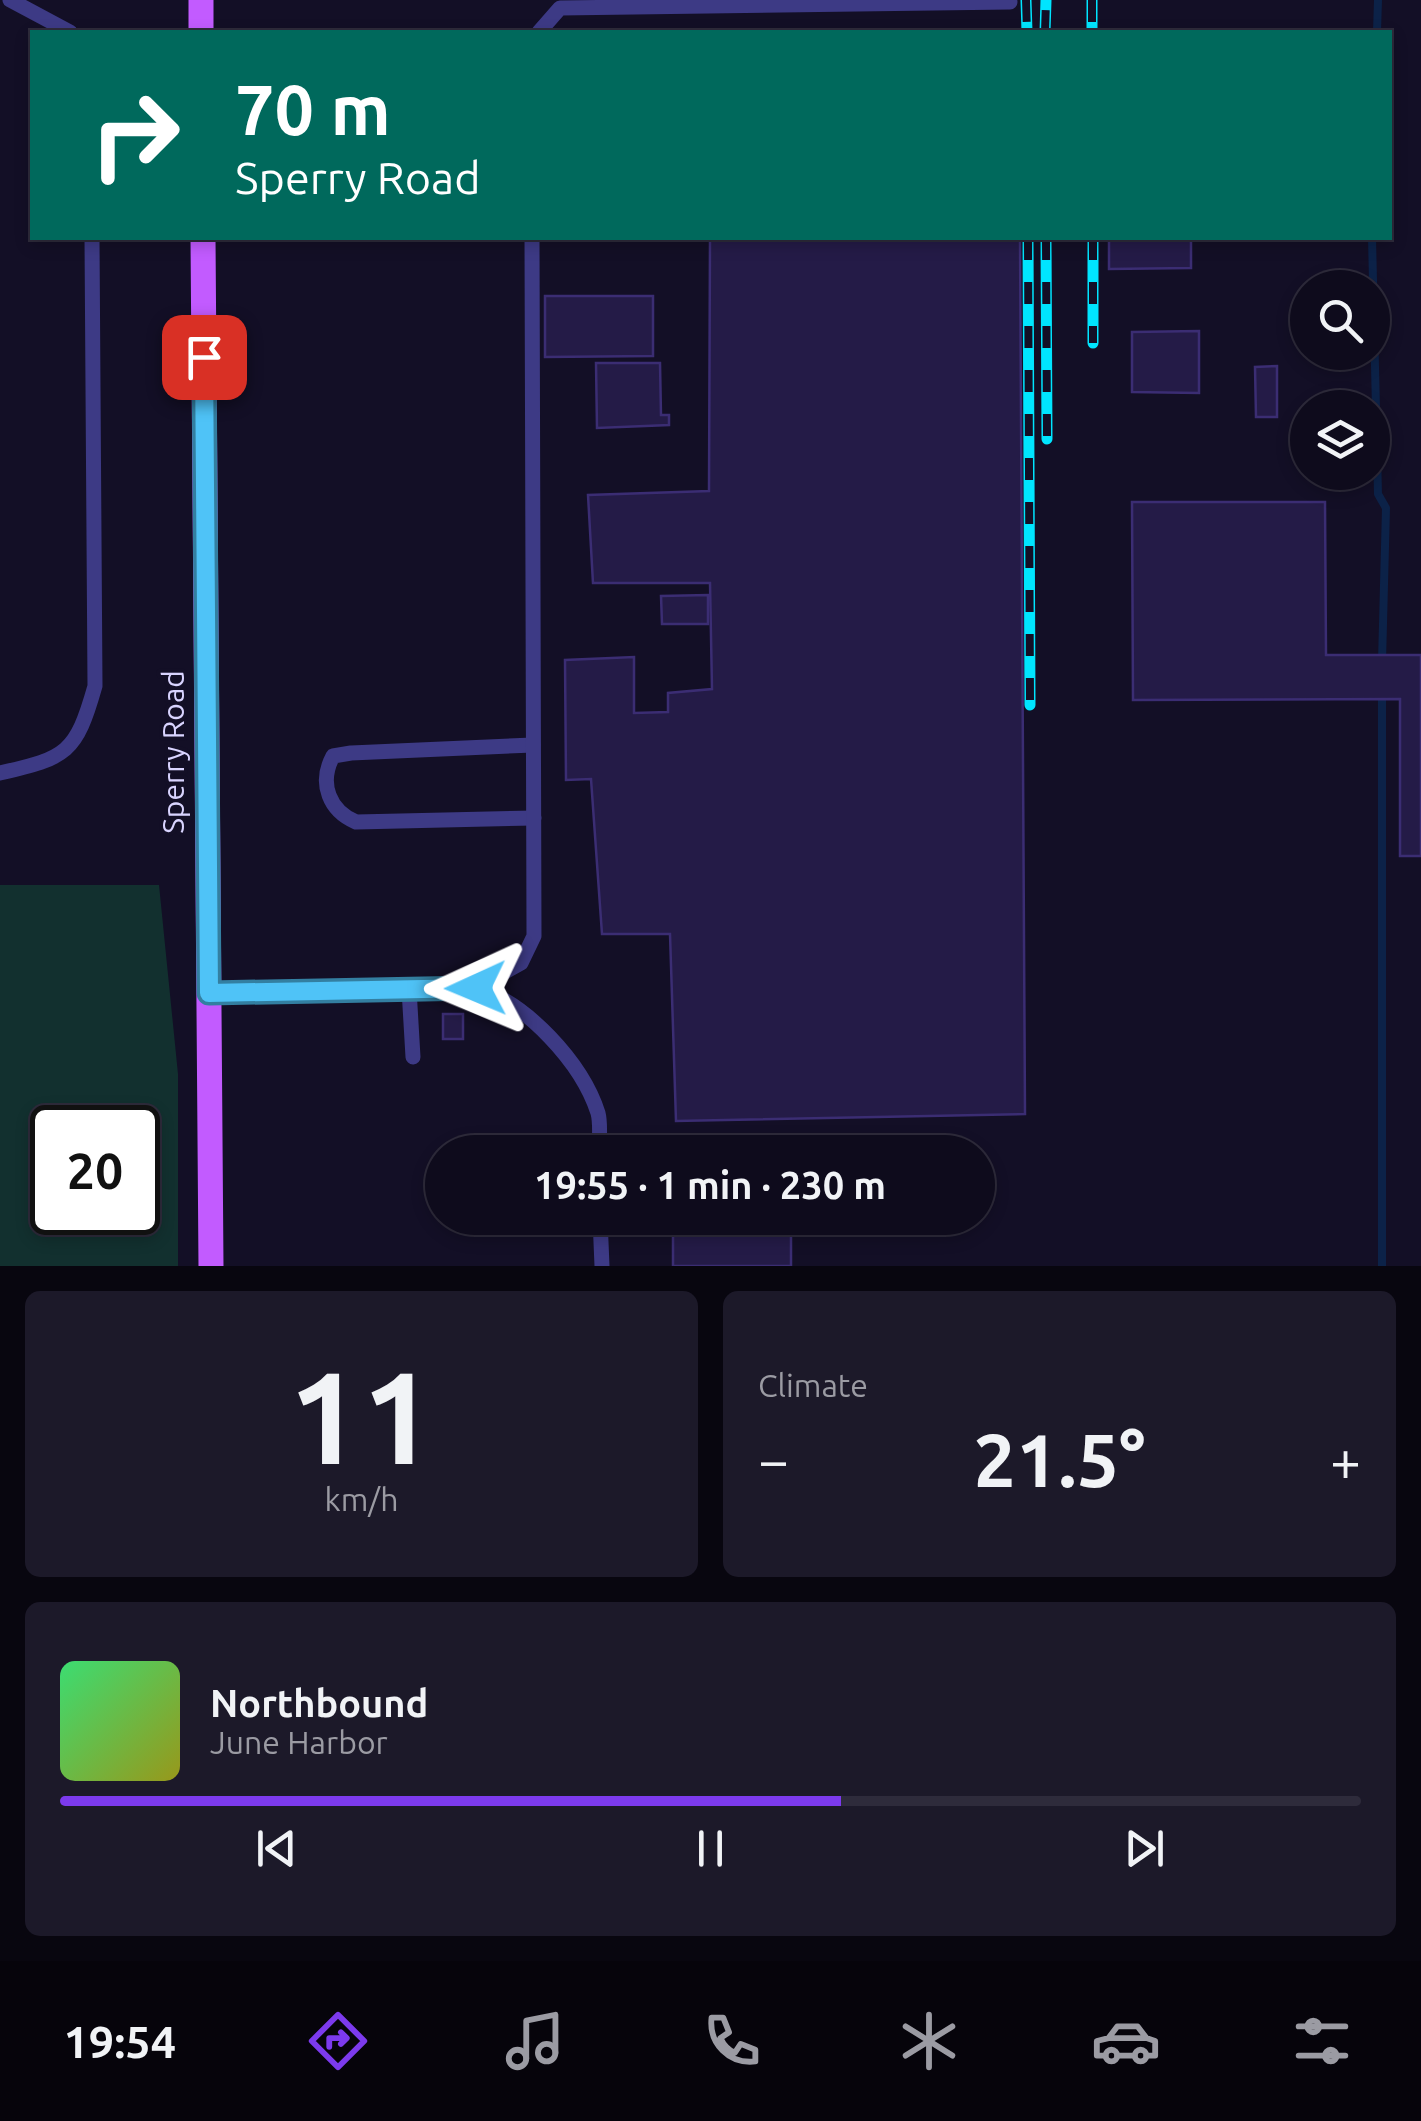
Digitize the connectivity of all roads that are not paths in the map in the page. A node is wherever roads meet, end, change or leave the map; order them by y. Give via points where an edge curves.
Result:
1 (10, 0) edge
2 (201, 0) edge
3 (1010, 2) edge
4 (66, 30) edge
5 (201, 30) edge
6 (541, 30) edge
7 (92, 240) edge
8 (202, 240) edge
9 (532, 240) edge
10 (534, 745) junction
11 (0, 773) edge
12 (534, 818) junction
13 (476, 988) junction
14 (410, 989) junction
15 (209, 993) junction
16 (413, 1056) dead end
17 (599, 1135) edge
18 (601, 1235) edge
19 (211, 1266) edge
20 (602, 1266) edge

1 - 4 lane
2 - 5 main road
3 - 6 lane via 560,8
7 - 11 lane via 95,686 82,730 54,762
8 - 15 main road, Sperry Road
9 - 10 lane
10 - 12 lane
10 - 12 lane via 350,753 332,756 328,766 329,803 356,822
12 - 13 lane via 534,936 520,964
13 - 14 lane
13 - 17 lane via 522,1008 562,1052 598,1114
14 - 15 lane
14 - 16 lane
15 - 19 main road, Sperry Road
18 - 20 lane

